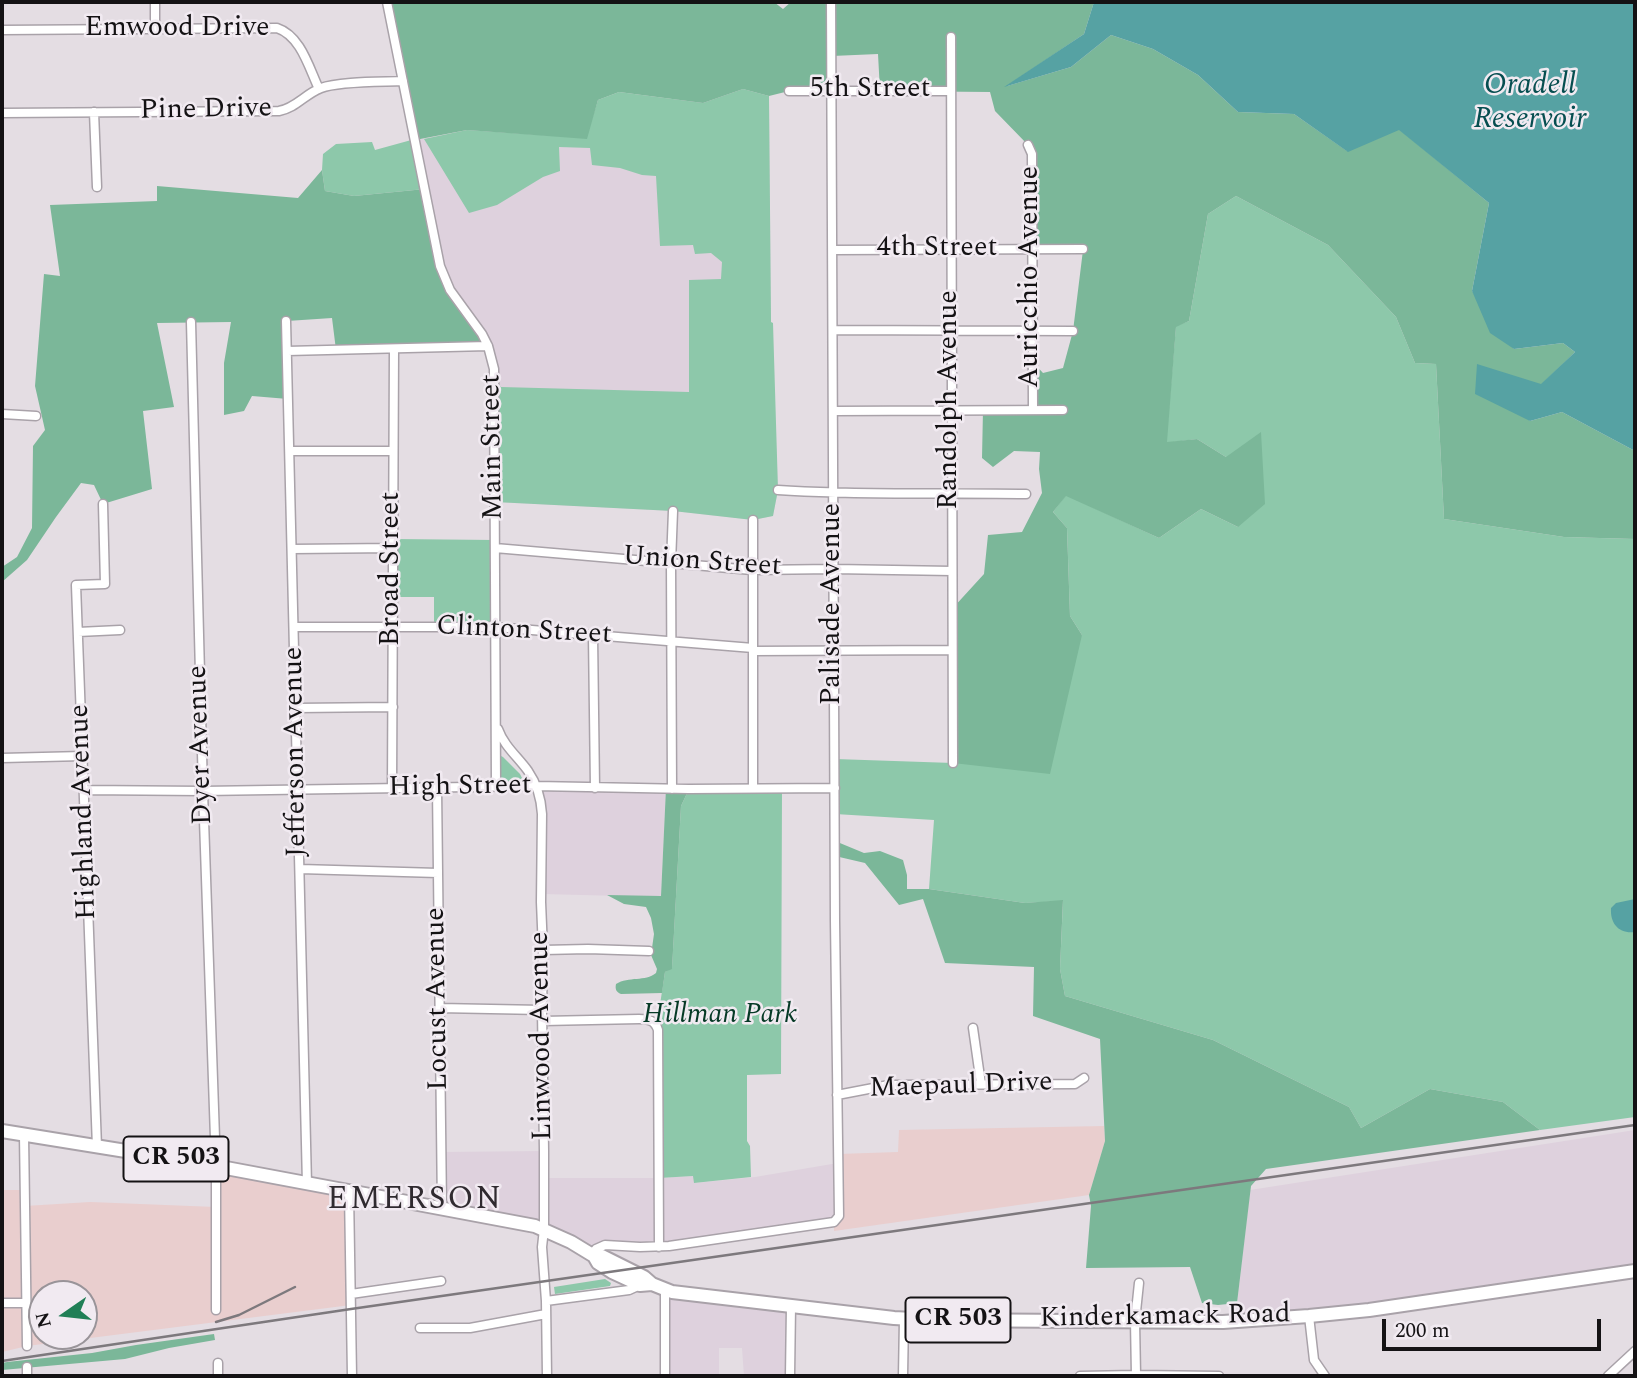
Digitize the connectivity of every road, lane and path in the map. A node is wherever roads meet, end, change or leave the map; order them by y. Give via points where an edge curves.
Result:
1 (155, 2) edge
2 (387, 2) edge
3 (831, 2) edge
4 (155, 29) junction
5 (2, 30) edge
6 (951, 37) dead end
7 (403, 81) junction
8 (320, 89) junction
9 (789, 91) dead end
10 (832, 91) junction
11 (951, 91) junction
12 (94, 112) junction
13 (2, 113) edge
14 (1028, 145) dead end
15 (97, 187) dead end
16 (1032, 249) junction
17 (1083, 249) dead end
18 (833, 250) junction
19 (951, 250) junction
20 (286, 321) dead end
21 (191, 323) dead end
22 (833, 330) junction
23 (951, 331) junction
24 (1032, 331) junction
25 (1073, 331) dead end
26 (488, 346) junction
27 (394, 349) junction
28 (287, 351) junction
29 (1033, 410) junction
30 (1063, 410) dead end
31 (834, 411) junction
32 (951, 411) junction
33 (2, 414) edge
34 (36, 416) dead end
35 (289, 450) junction
36 (393, 451) junction
37 (778, 490) dead end
38 (951, 492) junction
39 (834, 494) junction
40 (1026, 494) dead end
41 (103, 504) dead end
42 (673, 511) dead end
43 (753, 520) dead end
44 (393, 548) junction
45 (495, 548) junction
46 (292, 549) junction
47 (671, 563) junction
48 (834, 569) junction
49 (752, 570) junction
50 (952, 571) junction
51 (294, 627) junction
52 (393, 627) junction
53 (495, 627) junction
54 (120, 630) dead end
55 (78, 632) junction
56 (593, 635) junction
57 (673, 641) junction
58 (753, 649) junction
59 (952, 650) junction
60 (834, 651) junction
61 (296, 708) junction
62 (393, 708) junction
63 (495, 709) junction
64 (83, 756) junction
65 (2, 758) edge
66 (953, 764) dead end
67 (496, 786) junction
68 (536, 786) junction
69 (437, 788) junction
70 (594, 788) junction
71 (754, 788) junction
72 (835, 788) junction
73 (392, 789) junction
74 (672, 789) junction
75 (84, 790) junction
76 (298, 790) junction
77 (203, 791) junction
78 (300, 869) junction
79 (438, 873) junction
80 (543, 950) junction
81 (649, 951) dead end
82 (439, 1008) junction
83 (542, 1010) junction
84 (543, 1021) junction
85 (974, 1028) dead end
86 (1084, 1078) dead end
87 (981, 1084) junction
88 (837, 1095) junction
89 (2, 1131) edge
90 (24, 1135) junction
91 (97, 1147) junction
92 (216, 1167) junction
93 (307, 1184) junction
94 (349, 1192) junction
95 (442, 1209) junction
96 (544, 1229) junction
97 (659, 1247) junction
98 (593, 1255) junction
99 (1635, 1271) edge
100 (441, 1281) dead end
101 (1139, 1283) dead end
102 (646, 1285) junction
103 (665, 1290) junction
104 (351, 1294) junction
105 (546, 1301) junction
106 (2, 1303) edge
107 (26, 1303) junction
108 (791, 1306) junction
109 (216, 1310) dead end
110 (546, 1314) junction
111 (1309, 1316) junction
112 (904, 1319) junction
113 (1135, 1321) junction
114 (420, 1328) dead end
115 (27, 1346) dead end
116 (1635, 1350) edge
117 (218, 1363) dead end
118 (1136, 1375) edge
119 (1324, 1375) edge
120 (218, 1376) edge
121 (352, 1376) edge
122 (547, 1376) edge
123 (665, 1376) edge
124 (790, 1376) edge
125 (903, 1376) edge
126 (1080, 1376) edge
127 (1219, 1376) edge
128 (1608, 1376) edge

1 - 4 street
2 - 7 street, Main Street
3 - 10 street, Palisade Avenue
4 - 5 street, Emwood Drive
4 - 8 street, Emwood Drive via 284,31 296,41
6 - 11 street, Randolph Avenue
7 - 8 street, Pine Drive
7 - 26 street, Main Street via 440,266 450,290
8 - 12 street, Pine Drive via 279,111
9 - 10 street, 5th Street
10 - 11 street, 5th Street
10 - 18 street, Palisade Avenue
11 - 19 street, Randolph Avenue
12 - 13 street, Pine Drive
12 - 15 street
14 - 16 street, Auricchio Avenue via 1032,154
16 - 17 street, 4th Street
16 - 19 street, 4th Street
16 - 24 street, Auricchio Avenue
18 - 19 street, 4th Street
18 - 22 street, Palisade Avenue
19 - 23 street, Randolph Avenue
20 - 28 street, Jefferson Avenue
21 - 77 street, Dyer Avenue
22 - 23 street
22 - 31 street, Palisade Avenue
23 - 24 street
23 - 32 street, Randolph Avenue
24 - 25 street
24 - 29 street, Auricchio Avenue
26 - 27 street
26 - 45 street, Main Street via 495,380
27 - 28 street
27 - 36 street, Broad Street
28 - 35 street, Jefferson Avenue
29 - 30 street
29 - 32 street
31 - 32 street
31 - 39 street, Palisade Avenue
32 - 38 street, Randolph Avenue
33 - 34 street
35 - 36 street
35 - 46 street, Jefferson Avenue
36 - 44 street, Broad Street
37 - 39 street
38 - 39 street
38 - 40 street
38 - 50 street, Randolph Avenue
39 - 48 street, Palisade Avenue
41 - 55 street, Highland Avenue via 105,584 76,585
42 - 47 street
43 - 49 street
44 - 46 street
44 - 52 street, Broad Street
45 - 47 street, Union Street
45 - 53 street, Main Street
46 - 51 street, Jefferson Avenue
47 - 49 street, Union Street
47 - 57 street
48 - 49 street, Union Street
48 - 50 street, Union Street
48 - 60 street, Palisade Avenue
49 - 58 street
50 - 59 street, Randolph Avenue
51 - 52 street, Clinton Street
51 - 61 street, Jefferson Avenue
52 - 53 street, Clinton Street
52 - 62 street, Broad Street
53 - 56 street, Clinton Street
53 - 63 street, Main Street
54 - 55 street
55 - 64 street, Highland Avenue
56 - 57 street, Clinton Street
56 - 70 street
57 - 58 street, Clinton Street
57 - 74 street
58 - 60 street, Clinton Street
58 - 71 street
59 - 60 street, Clinton Street
59 - 66 street, Randolph Avenue
60 - 72 street, Palisade Avenue
61 - 62 street
61 - 76 street, Jefferson Avenue
62 - 73 street, Broad Street
63 - 67 street, Main Street
63 - 68 street, Linwood Avenue via 500,736
64 - 65 street
64 - 75 street, Highland Avenue
67 - 68 street, High Street
67 - 69 street, High Street
68 - 70 street, High Street
68 - 80 street, Linwood Avenue via 542,814
69 - 73 street, High Street
69 - 79 street, Locust Avenue
70 - 74 street, High Street
71 - 72 street, High Street
71 - 74 street, High Street
72 - 88 street, Palisade Avenue
73 - 76 street, High Street
75 - 77 street, High Street
75 - 91 street, Highland Avenue
76 - 77 street, High Street
76 - 78 street, Jefferson Avenue
77 - 92 street, Dyer Avenue
78 - 79 street
78 - 93 street, Jefferson Avenue
79 - 82 street, Locust Avenue
80 - 81 street
80 - 83 street, Linwood Avenue
82 - 83 street
82 - 95 street, Locust Avenue
83 - 84 street, Linwood Avenue
84 - 96 street, Linwood Avenue
84 - 97 street via 639,1019 653,1021 658,1030
85 - 87 street
86 - 87 street, Maepaul Drive via 1075,1084
87 - 88 street, Maepaul Drive via 889,1085
88 - 97 street, Palisade Avenue via 839,1216 834,1222
89 - 90 main road, Kinderkamack Road / CR 503
90 - 91 main road, Kinderkamack Road / CR 503
90 - 107 street
91 - 92 main road, Kinderkamack Road / CR 503
92 - 93 main road, Kinderkamack Road / CR 503
92 - 109 street, Dyer Avenue
93 - 94 main road, Kinderkamack Road / CR 503
94 - 95 main road, Kinderkamack Road / CR 503
94 - 104 street
95 - 96 main road, Kinderkamack Road / CR 503
96 - 98 main road, Kinderkamack Road / CR 503
96 - 105 street, Linwood Avenue
97 - 98 street via 605,1245
98 - 102 main road, Kinderkamack Road / CR 503 via 644,1278
99 - 111 main road, Kinderkamack Road / CR 503
100 - 104 street
101 - 113 street
102 - 103 main road, Kinderkamack Road / CR 503
102 - 105 street
103 - 108 main road, Kinderkamack Road / CR 503
103 - 123 street
104 - 121 street
105 - 110 street, Linwood Avenue
106 - 107 street
107 - 115 street
108 - 112 main road, Kinderkamack Road / CR 503
108 - 124 street
110 - 114 street via 470,1328
110 - 122 street, Linwood Avenue
111 - 113 main road, Kinderkamack Road / CR 503 via 1223,1322
111 - 119 street via 1314,1360
112 - 113 main road, Kinderkamack Road / CR 503
112 - 125 street
113 - 118 street
116 - 128 street
117 - 120 street
118 - 126 street
118 - 127 street

